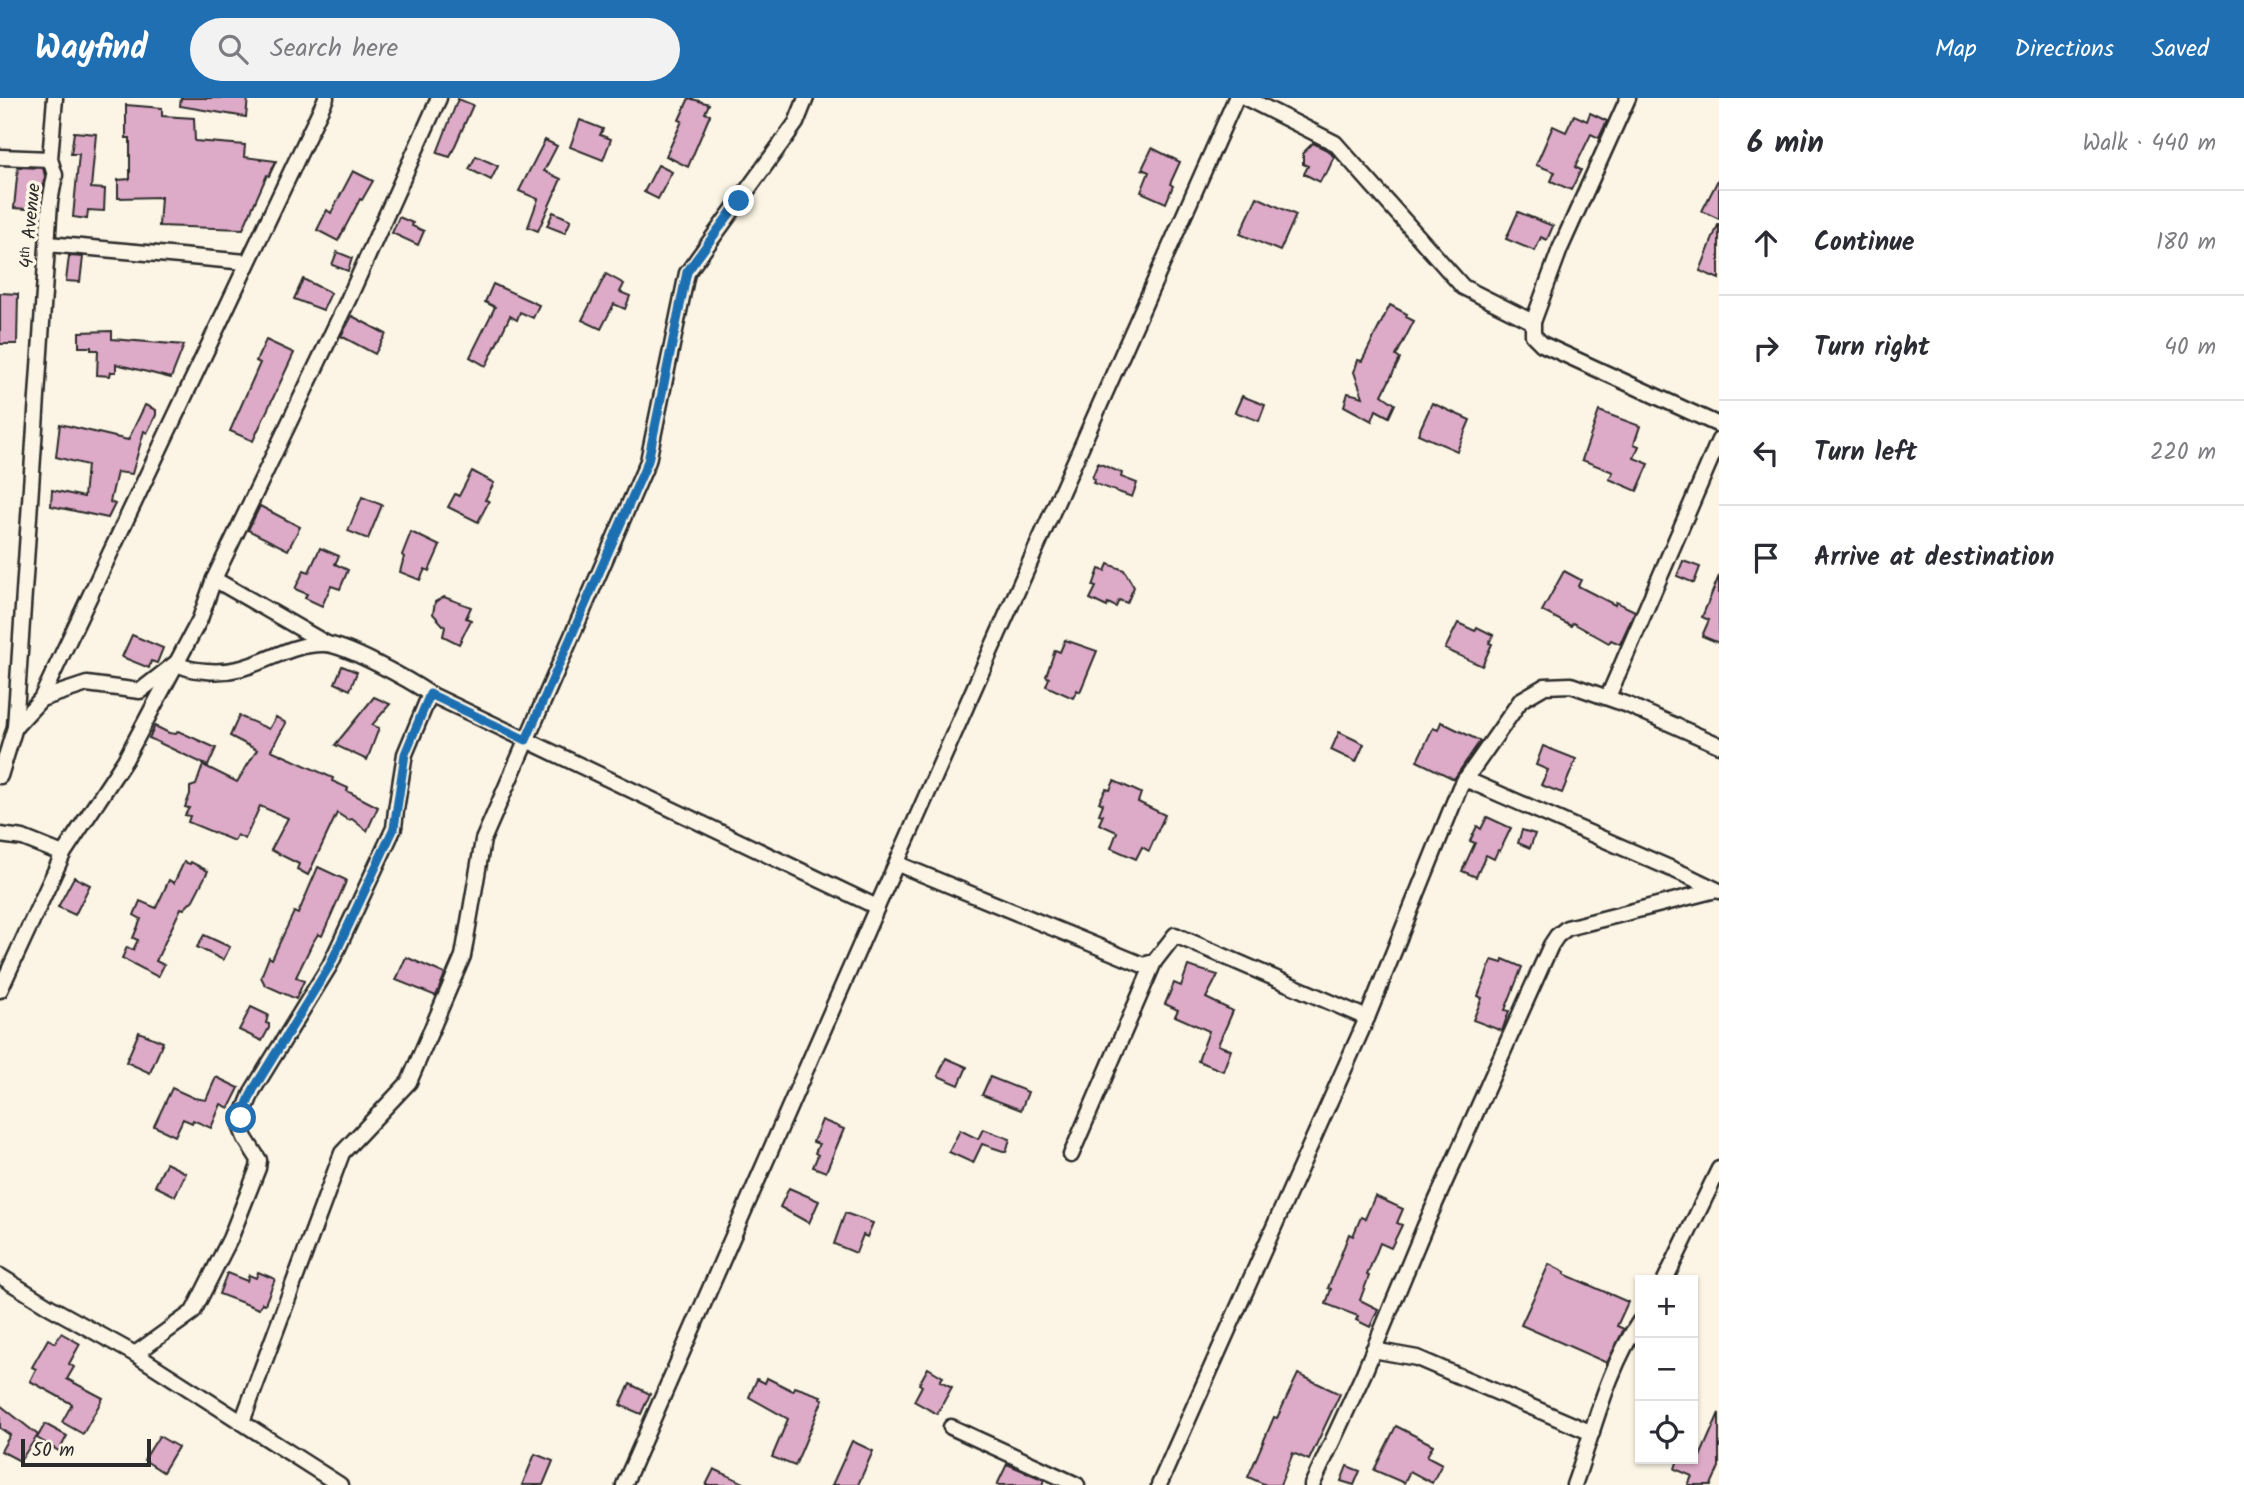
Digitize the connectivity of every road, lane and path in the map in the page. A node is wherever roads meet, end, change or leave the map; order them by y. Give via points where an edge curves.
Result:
1 (55, 98) edge
2 (326, 98) edge
3 (439, 98) edge
4 (806, 98) edge
5 (1236, 98) edge
6 (1246, 98) edge
7 (1629, 98) edge
8 (0, 157) edge
9 (50, 159) junction
10 (48, 244) junction
11 (246, 262) junction
12 (1533, 322) junction
13 (1719, 425) edge
14 (1719, 440) edge
15 (214, 579) junction
16 (327, 643) junction
17 (176, 663) junction
18 (430, 694) junction
19 (1608, 697) junction
20 (41, 699) junction
21 (15, 727) junction
22 (526, 740) junction
23 (1719, 744) edge
24 (0, 776) edge
25 (1465, 779) junction
26 (0, 835) edge
27 (63, 854) junction
28 (898, 863) junction
29 (1718, 891) edge
30 (877, 907) junction
31 (1154, 962) junction
32 (0, 990) edge
33 (1367, 1018) junction
34 (1071, 1155) dead end
35 (1719, 1169) edge
36 (1666, 1275) edge
37 (0, 1276) edge
38 (1635, 1329) edge
39 (1373, 1350) junction
40 (135, 1354) junction
41 (242, 1422) junction
42 (951, 1427) dead end
43 (1592, 1433) junction
44 (340, 1485) edge
45 (624, 1485) edge
46 (1077, 1485) edge
47 (1159, 1485) edge
48 (1312, 1485) edge
49 (1574, 1485) edge

1 - 9 street, 4ᵗʰ Avenue
2 - 11 street
3 - 15 street
4 - 22 street via 796,123 687,272 648,461
5 - 28 street
6 - 12 street via 1335,143 1463,287
7 - 12 street via 1560,249
8 - 9 street
9 - 10 street, 4ᵗʰ Avenue via 55,175
10 - 11 street
10 - 21 street, 4ᵗʰ Avenue
11 - 20 street
12 - 13 street via 1534,335 1542,344
14 - 19 street
15 - 16 street
15 - 17 street via 200,619
16 - 17 street via 301,646 223,673 187,670
16 - 18 street
17 - 20 street via 140,691 87,684
17 - 27 street via 125,760
18 - 22 street
18 - 40 street via 405,754 394,828 330,965 253,1090 241,1118 245,1138 259,1160 230,1240 193,1312
19 - 23 street
19 - 25 street via 1571,685 1545,686 1521,701
20 - 21 street
21 - 24 street, 4ᵗʰ Avenue
22 - 30 street
22 - 41 street via 483,840 463,956 409,1082 342,1153
25 - 29 street
25 - 33 street
26 - 27 street via 23,838
27 - 32 street
28 - 30 street
28 - 31 street via 1143,965
29 - 39 street via 1567,929 1557,936
30 - 45 street
31 - 33 street via 1175,935
31 - 34 street
33 - 47 street
35 - 36 street
37 - 40 street
38 - 43 street via 1624,1346
39 - 43 street via 1417,1358
39 - 48 street
40 - 41 street
41 - 44 street
42 - 46 street
43 - 49 street

